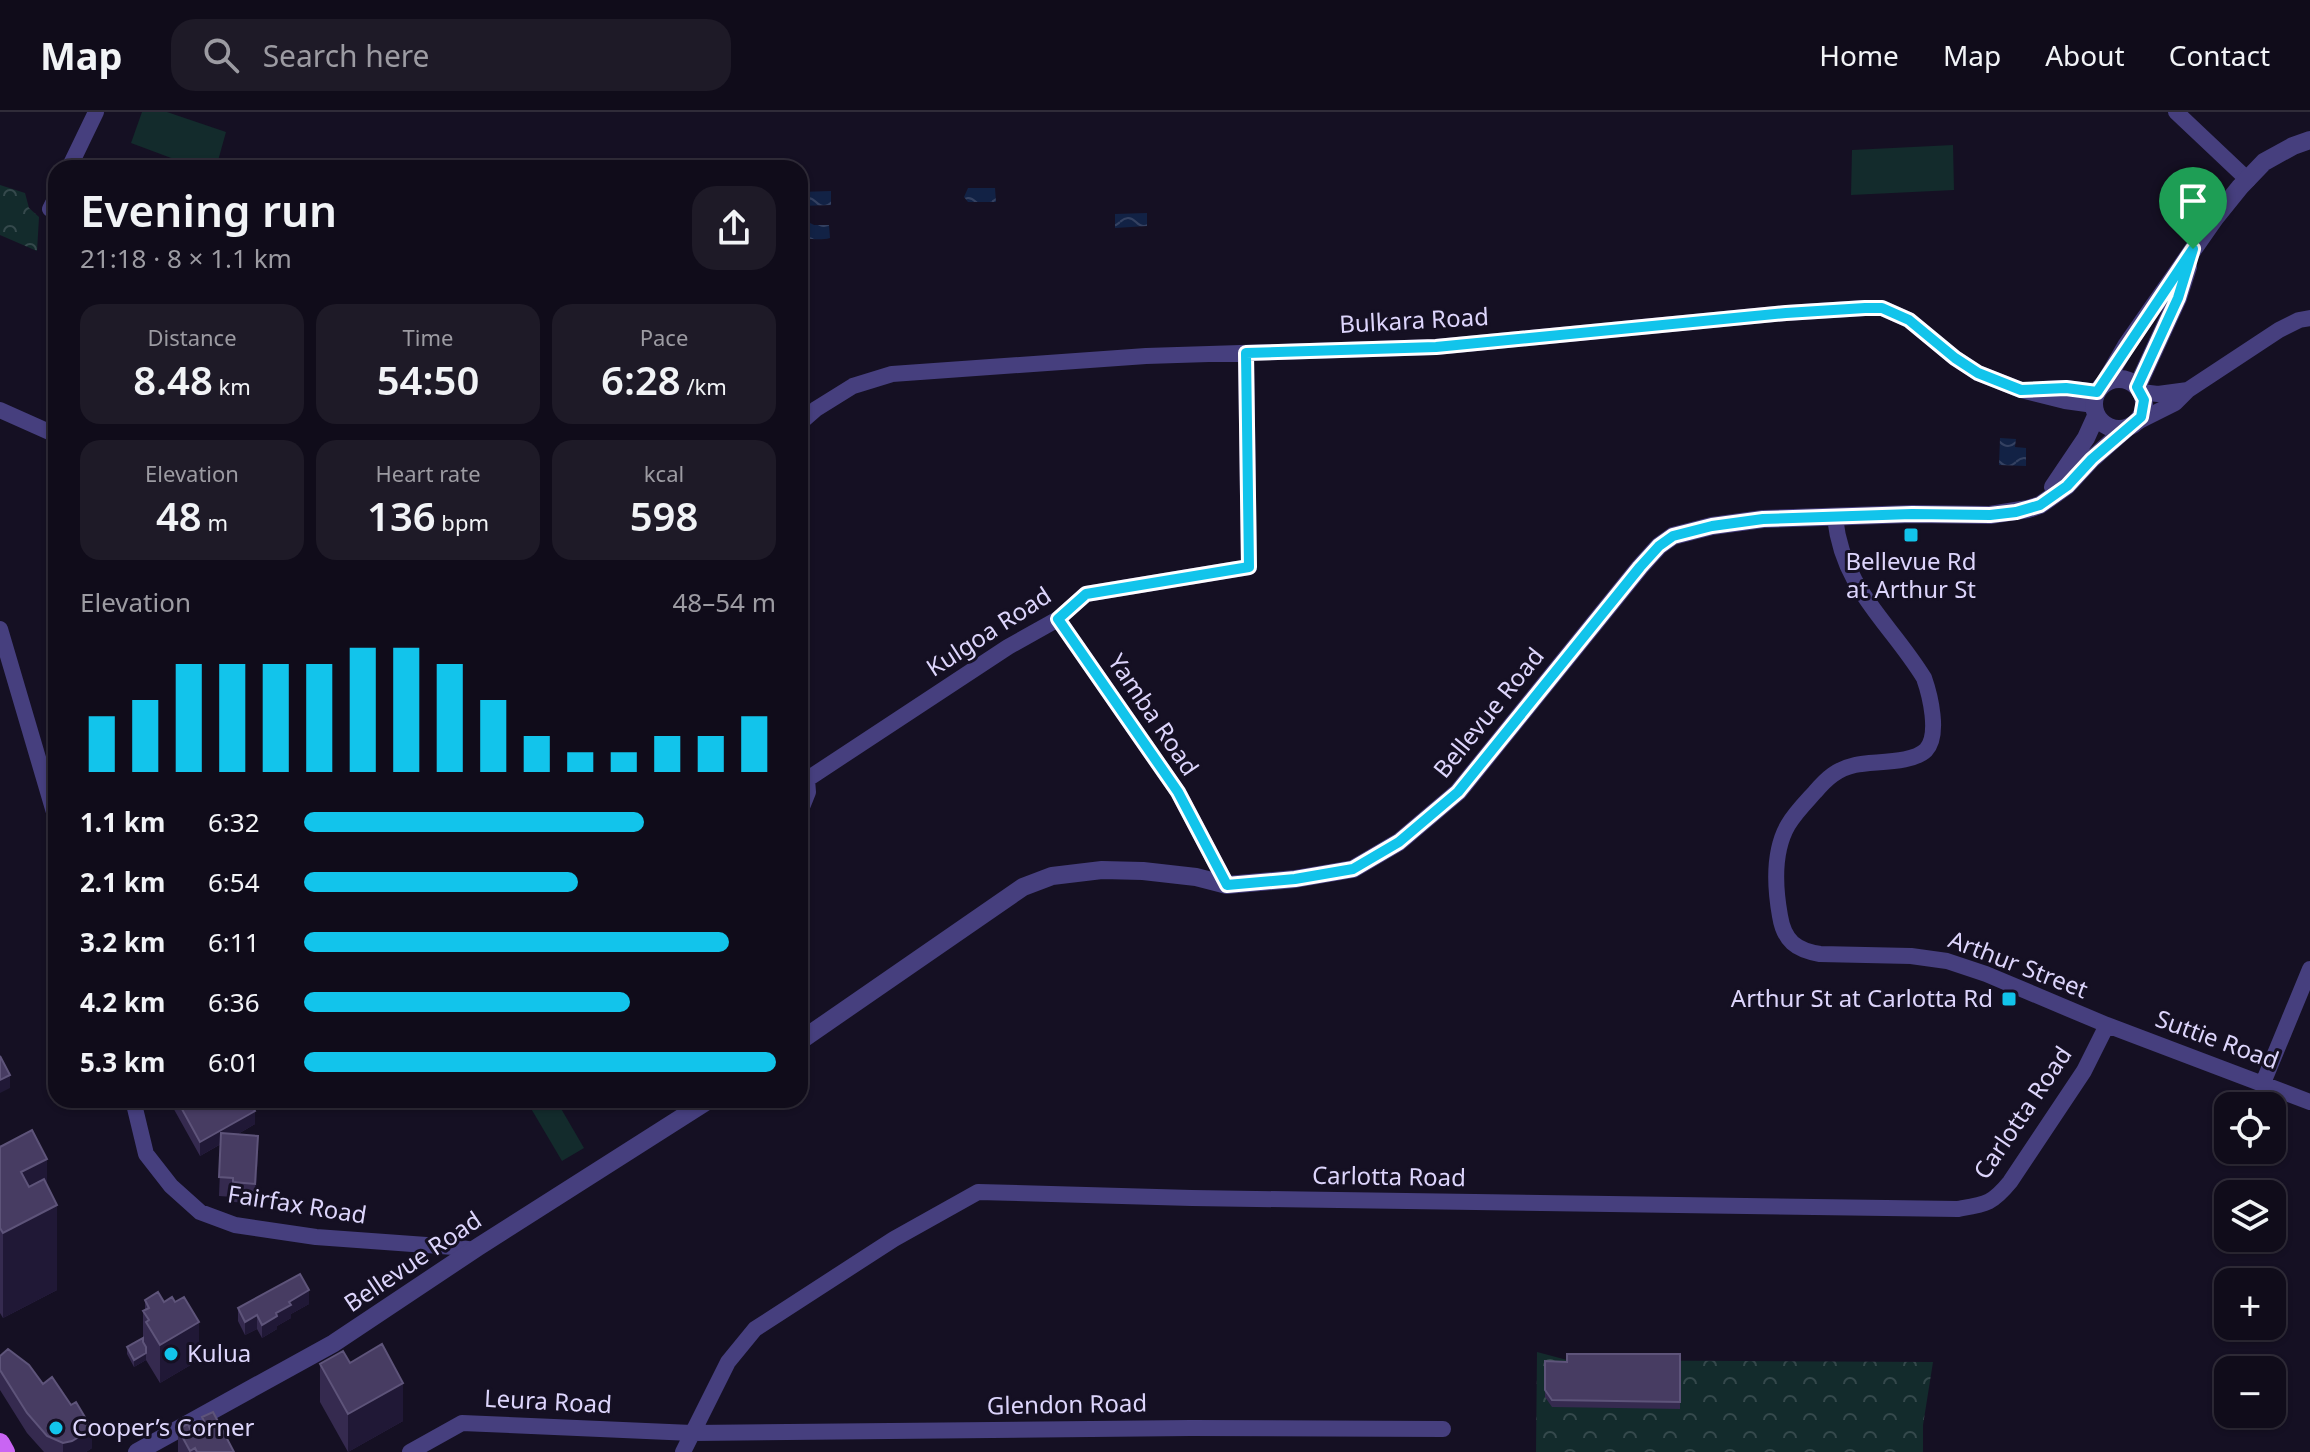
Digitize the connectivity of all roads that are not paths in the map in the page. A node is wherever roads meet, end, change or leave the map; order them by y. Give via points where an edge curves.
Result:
1 (96, 112) edge
2 (2176, 112) edge
3 (2310, 140) edge
4 (73, 160) edge
5 (2248, 180) junction
6 (2193, 249) junction
7 (2310, 318) edge
8 (1246, 353) junction
9 (2139, 390) junction
10 (2188, 390) junction
11 (2098, 399) junction
12 (0, 410) edge
13 (808, 416) edge
14 (2131, 425) junction
15 (48, 431) edge
16 (2040, 505) junction
17 (1835, 518) junction
18 (1058, 619) junction
19 (0, 629) edge
20 (808, 779) edge
21 (48, 792) edge
22 (1227, 885) junction
23 (2310, 969) edge
24 (2107, 1025) junction
25 (808, 1035) edge
26 (2263, 1083) junction
27 (2310, 1102) edge
28 (135, 1108) edge
29 (696, 1108) edge
30 (474, 1250) junction
31 (1443, 1429) dead end
32 (692, 1433) junction
33 (0, 1443) edge
34 (5, 1452) edge
35 (137, 1452) edge
36 (410, 1452) edge
37 (683, 1452) edge

1 - 4 street
2 - 5 street
3 - 5 street via 2264,162
5 - 6 street
6 - 9 street
6 - 11 street via 2126,346
7 - 10 street via 2279,330
8 - 11 street, Bulkara Road via 1436,347 1882,308 1909,320 1978,373 2065,401
8 - 13 street, Bulkara Road via 892,374 853,386
8 - 18 street, Kulgoa Road via 1249,567 1086,594
9 - 10 street
9 - 11 street via 2122,379 2112,380
9 - 14 street via 2143,409
10 - 14 street via 2175,403
11 - 14 street via 2110,428
11 - 16 street via 2081,447
12 - 15 street
14 - 16 street, Bellevue Road
16 - 17 street, Bellevue Road via 1990,515
17 - 22 street, Bellevue Road via 1763,519 1673,536 1640,567 1458,792 1399,842 1353,869
17 - 24 street, Arthur Street via 1850,575 1924,678 1933,737 1916,756 1834,772 1788,825 1777,865 1783,931 1806,952 1947,961
18 - 20 street, Kulgoa Road
18 - 22 street, Yamba Road via 1178,792
19 - 21 street
22 - 25 street, Bellevue Road via 1143,871 1052,876 1023,887
23 - 26 street
24 - 26 street, Suttie Road
24 - 32 street, Carlotta Road via 2084,1071 2010,1182 1996,1198 1958,1209 978,1192 755,1329 728,1362
26 - 27 street, Suttie Road
28 - 30 street, Fairfax Road via 146,1154 200,1212 235,1225 316,1237
29 - 30 street, Bellevue Road
30 - 35 street, Bellevue Road via 334,1343
31 - 32 street, Glendon Road
32 - 36 street, Leura Road via 462,1423
32 - 37 street, Carlotta Road
33 - 34 main road

